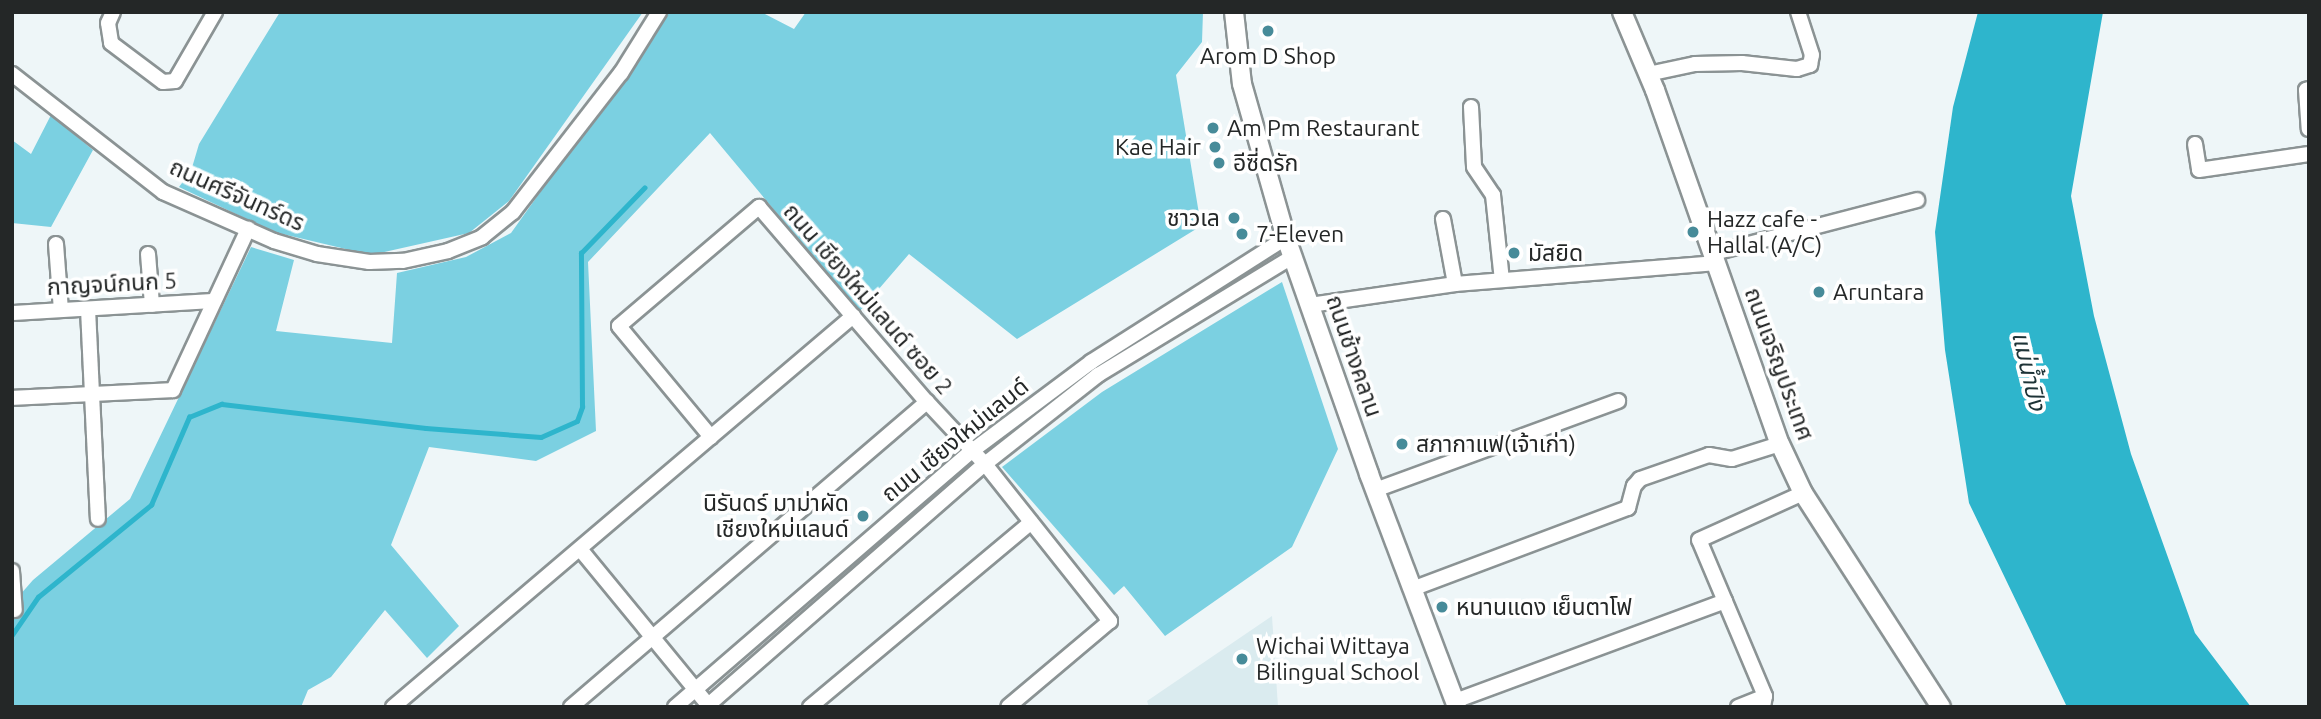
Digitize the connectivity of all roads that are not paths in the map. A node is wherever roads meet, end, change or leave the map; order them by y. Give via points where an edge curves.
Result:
1 (113, 12) edge
2 (215, 12) edge
3 (659, 12) edge
4 (1234, 12) edge
5 (1622, 12) edge
6 (1798, 12) edge
7 (12, 74) edge
8 (1648, 74) junction
9 (2309, 89) edge
10 (1471, 107) dead end
11 (2309, 129) edge
12 (2195, 144) dead end
13 (2309, 154) edge
14 (1917, 200) dead end
15 (1443, 219) dead end
16 (248, 229) junction
17 (1286, 238) junction
18 (56, 244) dead end
19 (148, 254) dead end
20 (1294, 256) junction
21 (1715, 258) junction
22 (1502, 280) junction
23 (1455, 284) junction
24 (214, 301) junction
25 (152, 305) junction
26 (1310, 305) junction
27 (88, 309) junction
28 (61, 310) junction
29 (12, 313) edge
30 (853, 316) junction
31 (92, 395) junction
32 (12, 398) edge
33 (1618, 401) dead end
34 (927, 402) junction
35 (711, 437) junction
36 (1780, 444) junction
37 (972, 451) junction
38 (985, 464) junction
39 (1374, 489) junction
40 (1803, 493) junction
41 (98, 519) dead end
42 (1031, 522) junction
43 (580, 548) junction
44 (12, 571) edge
45 (1412, 589) junction
46 (1725, 601) junction
47 (15, 610) dead end
48 (653, 637) junction
49 (695, 689) junction
50 (1764, 701) edge
51 (1456, 704) edge
52 (708, 706) edge
53 (393, 707) edge
54 (571, 707) edge
55 (675, 707) edge
56 (810, 707) edge
57 (1008, 707) edge
58 (1738, 707) edge
59 (1941, 707) edge

1 - 2 street via 108,23 111,43 163,82 175,81
3 - 16 street, ถนนศรีจันทร์ดร via 621,72 513,212 482,237 403,261 369,262 317,254
4 - 17 street, ถนนช้างคลาน via 1242,84
5 - 8 street, ถนนเจริญประเทศ
6 - 8 street via 1812,55 1810,65 1797,69 1695,64
7 - 16 street, ถนนศรีจันทร์ดร via 163,192
8 - 21 street, ถนนเจริญประเทศ
9 - 11 street
10 - 22 street via 1474,167 1493,195
12 - 13 street via 2199,170
14 - 21 street
15 - 23 street
16 - 24 street
17 - 20 street, ถนนช้างคลาน
17 - 37 street, ถนน เชียงใหม่แลนด์ via 1091,362
18 - 28 street
19 - 25 street
20 - 26 street, ถนนช้างคลาน
20 - 38 street, ถนน เชียงใหม่แลนด์ via 1098,375
21 - 22 street
21 - 36 street, ถนนเจริญประเทศ
22 - 23 street
23 - 26 street
24 - 25 street, กาญจน์กนก 5
24 - 31 street via 173,390
25 - 27 street, กาญจน์กนก 5
26 - 39 street, ถนนช้างคลาน
27 - 28 street, กาญจน์กนก 5
27 - 31 street
28 - 29 street, กาญจน์กนก 5
30 - 34 street, ถนน เชียงใหม่แลนด์ ซอย 2
30 - 35 street
30 - 35 street, ถนน เชียงใหม่แลนด์ ซอย 2 via 759,207 619,326
31 - 32 street
31 - 41 street
33 - 39 street
34 - 37 street, ถนน เชียงใหม่แลนด์ ซอย 2
34 - 48 street
35 - 43 street
36 - 40 street, ถนนเจริญประเทศ
36 - 45 street via 1732,459 1709,455 1640,479 1628,508
37 - 38 street, ถนน เชียงใหม่แลนด์ ซอย 2
37 - 49 street, ถนน เชียงใหม่แลนด์
38 - 42 street, ถนน เชียงใหม่แลนด์ ซอย 2
38 - 52 street, ถนน เชียงใหม่แลนด์
39 - 45 street, ถนนช้างคลาน
40 - 46 street via 1699,540
40 - 59 street, ถนนเจริญประเทศ
42 - 56 street
42 - 57 street, ถนน เชียงใหม่แลนด์ ซอย 2 via 1110,621
43 - 48 street
43 - 53 street
44 - 47 street
45 - 51 street, ถนนช้างคลาน
46 - 50 street
46 - 51 street
48 - 49 street
48 - 54 street
49 - 52 street
49 - 55 street, ถนน เชียงใหม่แลนด์
50 - 58 street

